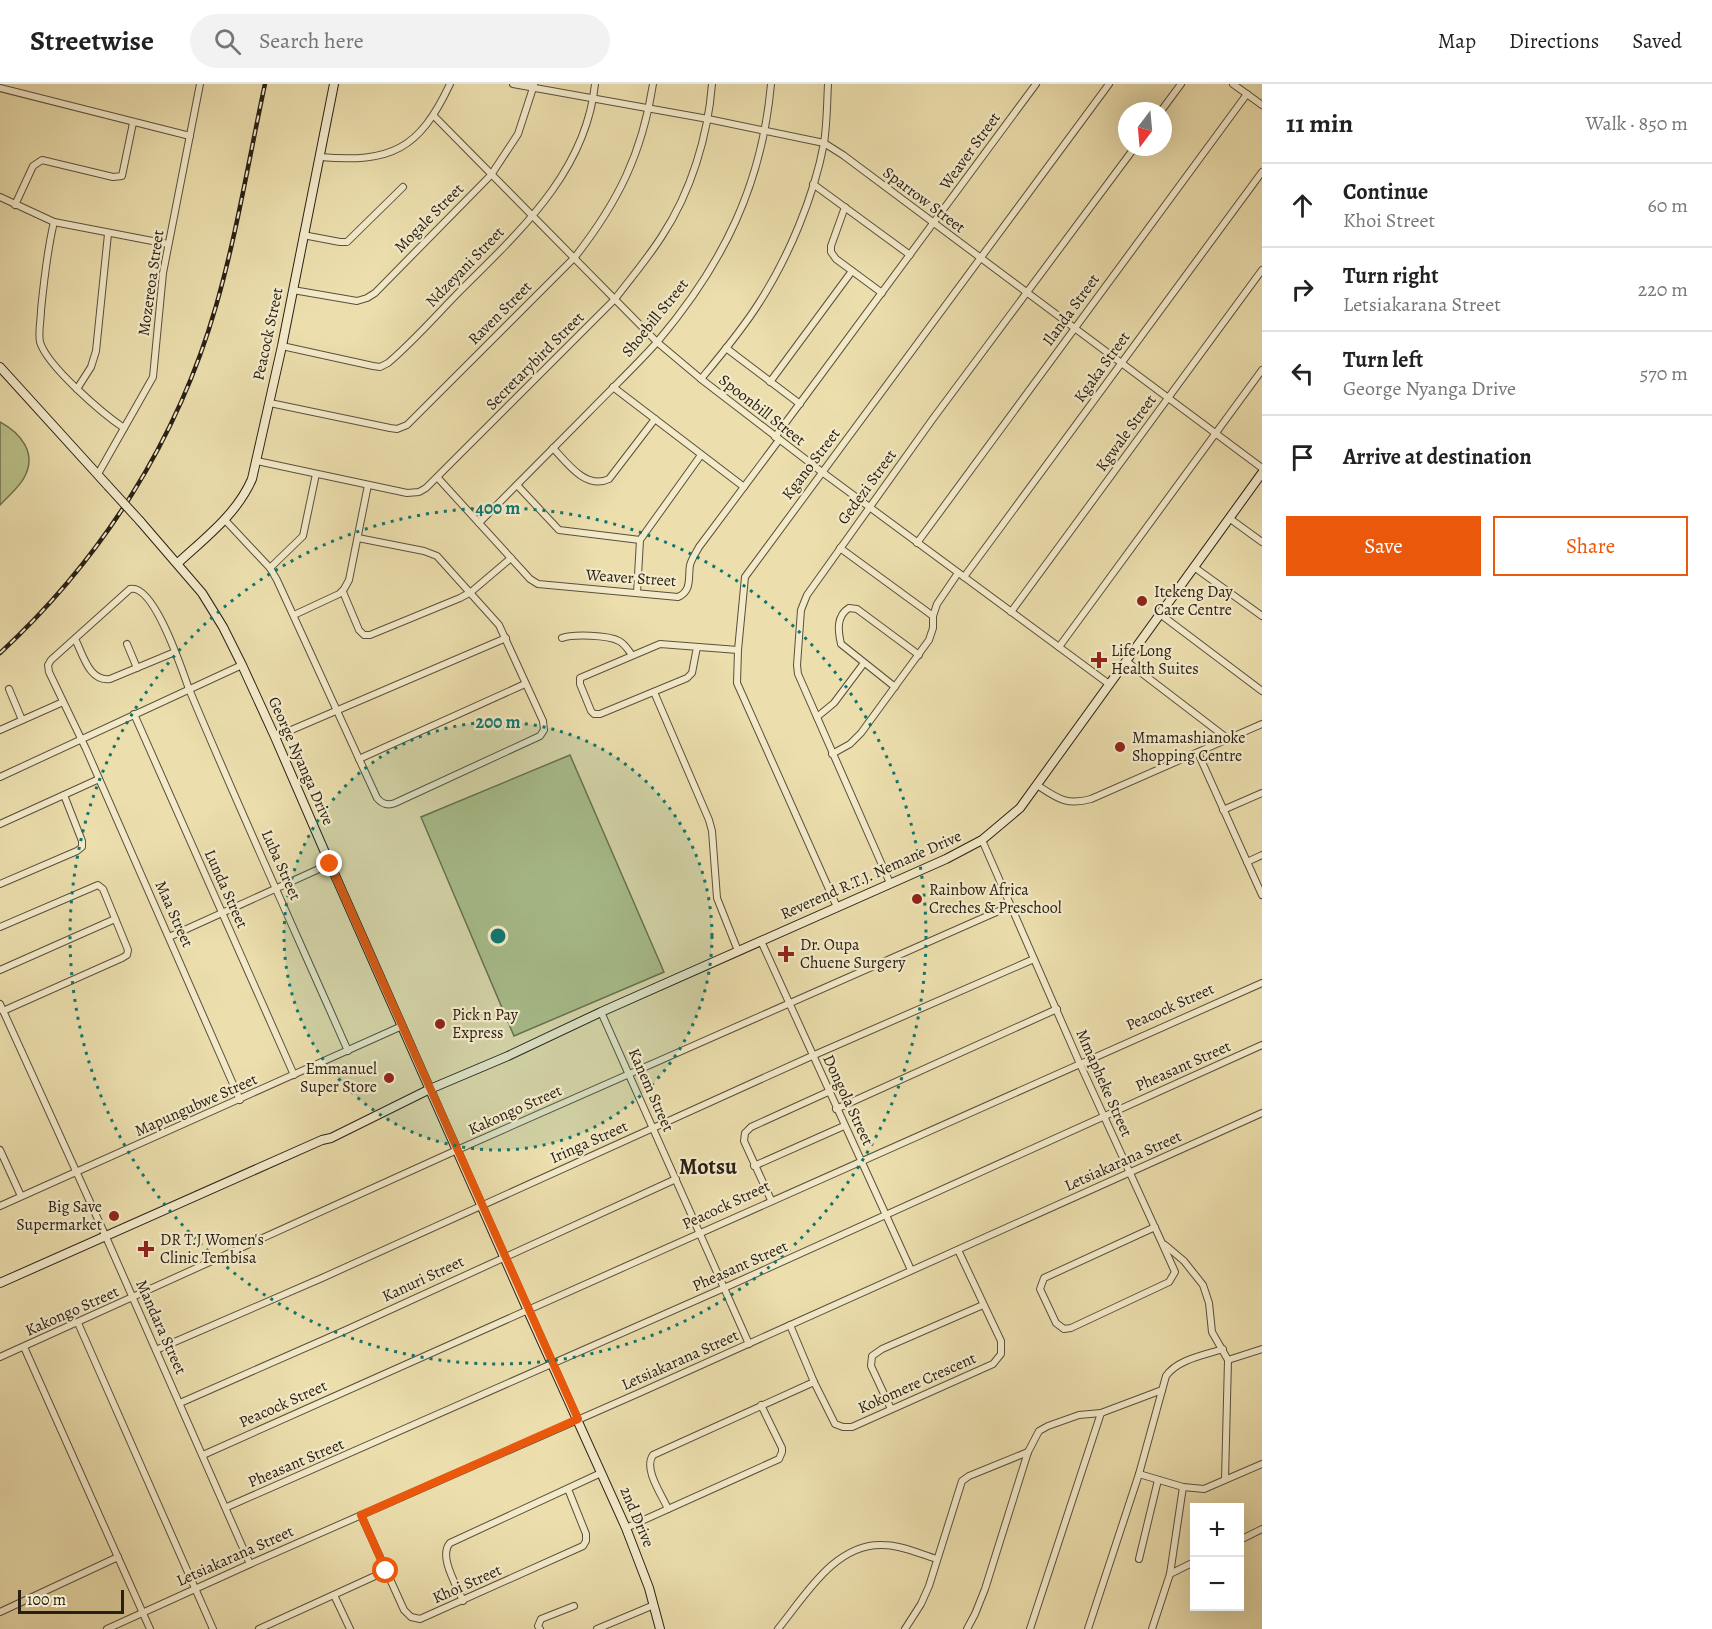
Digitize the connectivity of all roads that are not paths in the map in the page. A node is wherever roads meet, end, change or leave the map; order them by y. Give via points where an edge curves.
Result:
1 (200, 84) edge
2 (334, 84) edge
3 (450, 84) edge
4 (513, 84) edge
5 (595, 84) edge
6 (653, 84) edge
7 (712, 84) edge
8 (771, 84) edge
9 (828, 84) edge
10 (1036, 84) edge
11 (1109, 84) edge
12 (1181, 84) edge
13 (1233, 84) edge
14 (534, 86) edge
15 (0, 88) edge
16 (1246, 94) junction
17 (593, 100) junction
18 (1168, 102) edge
19 (1262, 105) edge
20 (649, 109) junction
21 (434, 116) junction
22 (708, 119) junction
23 (133, 123) junction
24 (766, 131) junction
25 (190, 136) junction
26 (824, 143) junction
27 (1128, 156) edge
28 (320, 158) junction
29 (1262, 172) edge
30 (491, 175) junction
31 (813, 184) junction
32 (403, 188) dead end
33 (0, 197) edge
34 (15, 205) junction
35 (845, 207) junction
36 (533, 216) junction
37 (54, 222) junction
38 (933, 224) junction
39 (108, 234) junction
40 (303, 235) junction
41 (168, 244) junction
42 (910, 255) junction
43 (574, 257) junction
44 (980, 258) junction
45 (1262, 270) edge
46 (852, 271) junction
47 (293, 290) junction
48 (882, 293) junction
49 (1027, 294) junction
50 (615, 299) junction
51 (1074, 329) junction
52 (657, 342) junction
53 (282, 346) junction
54 (726, 348) junction
55 (1122, 363) junction
56 (0, 367) edge
57 (1262, 370) edge
58 (701, 379) junction
59 (770, 382) junction
60 (613, 387) junction
61 (77, 389) junction
62 (1168, 398) junction
63 (270, 403) junction
64 (800, 404) junction
65 (654, 419) junction
66 (124, 428) junction
67 (1216, 433) junction
68 (777, 438) junction
69 (553, 448) junction
70 (701, 454) junction
71 (257, 461) junction
72 (1262, 468) edge
73 (822, 472) junction
74 (1262, 473) edge
75 (98, 474) junction
76 (316, 474) junction
77 (438, 478) junction
78 (368, 485) junction
79 (517, 485) junction
80 (744, 487) junction
81 (870, 508) junction
82 (1229, 518) junction
83 (225, 520) junction
84 (479, 523) junction
85 (358, 538) junction
86 (640, 540) junction
87 (1262, 542) edge
88 (917, 543) junction
89 (840, 548) junction
90 (511, 558) junction
91 (178, 563) junction
92 (1194, 567) junction
93 (270, 568) junction
94 (961, 575) junction
95 (343, 592) junction
96 (471, 592) junction
97 (637, 593) junction
98 (1011, 612) junction
99 (1160, 614) junction
100 (294, 615) junction
101 (933, 616) junction
102 (1262, 616) edge
103 (506, 638) junction
104 (562, 638) dead end
105 (75, 639) junction
106 (127, 644) dead end
107 (697, 647) junction
108 (1059, 647) junction
109 (738, 650) junction
110 (175, 652) junction
111 (633, 655) junction
112 (919, 655) junction
113 (1126, 661) junction
114 (864, 663) junction
115 (242, 665) junction
116 (137, 668) junction
117 (525, 684) junction
118 (1109, 684) junction
119 (895, 687) junction
120 (9, 689) dead end
121 (189, 689) junction
122 (1262, 691) edge
123 (654, 692) junction
124 (63, 702) junction
125 (337, 710) junction
126 (134, 714) junction
127 (817, 717) junction
128 (22, 720) junction
129 (1262, 724) edge
130 (0, 730) edge
131 (275, 737) junction
132 (81, 739) junction
133 (1228, 739) junction
134 (1198, 753) junction
135 (832, 754) junction
136 (359, 759) junction
137 (0, 777) edge
138 (99, 779) junction
139 (1037, 785) junction
140 (1262, 793) edge
141 (64, 795) junction
142 (1223, 810) junction
143 (0, 824) edge
144 (982, 840) junction
145 (1262, 855) edge
146 (1247, 862) junction
147 (330, 864) junction
148 (890, 883) junction
149 (0, 884) edge
150 (276, 889) junction
151 (1262, 895) edge
152 (1010, 906) junction
153 (837, 908) junction
154 (222, 913) junction
155 (116, 919) junction
156 (0, 927) edge
157 (169, 937) junction
158 (761, 941) junction
159 (738, 951) junction
160 (1034, 959) junction
161 (0, 970) edge
162 (1262, 983) edge
163 (790, 1004) junction
164 (2, 1008) edge
165 (1057, 1009) junction
166 (601, 1012) junction
167 (402, 1026) junction
168 (1262, 1045) edge
169 (348, 1051) junction
170 (812, 1056) junction
171 (1080, 1064) junction
172 (630, 1074) junction
173 (294, 1076) junction
174 (430, 1087) junction
175 (828, 1092) junction
176 (240, 1100) junction
177 (836, 1108) junction
178 (1262, 1113) edge
179 (1104, 1117) junction
180 (844, 1126) junction
181 (653, 1127) junction
182 (0, 1150) edge
183 (457, 1150) junction
184 (861, 1162) junction
185 (754, 1166) junction
186 (77, 1172) junction
187 (1131, 1173) junction
188 (676, 1179) junction
189 (21, 1196) junction
190 (771, 1200) junction
191 (481, 1204) junction
192 (0, 1206) edge
193 (885, 1215) junction
194 (1155, 1227) junction
195 (701, 1233) junction
196 (106, 1237) junction
197 (1162, 1243) junction
198 (958, 1250) junction
199 (504, 1257) junction
200 (911, 1270) junction
201 (0, 1283) edge
202 (724, 1288) junction
203 (133, 1298) junction
204 (983, 1305) junction
205 (528, 1311) junction
206 (78, 1323) junction
207 (790, 1325) junction
208 (749, 1344) junction
209 (24, 1347) junction
210 (1223, 1349) junction
211 (1262, 1349) edge
212 (156, 1350) junction
213 (0, 1357) edge
214 (1228, 1360) junction
215 (553, 1363) junction
216 (814, 1382) junction
217 (1162, 1390) junction
218 (180, 1403) junction
219 (761, 1405) junction
220 (891, 1409) junction
221 (1101, 1413) junction
222 (578, 1419) junction
223 (1028, 1452) junction
224 (203, 1455) junction
225 (1262, 1464) edge
226 (602, 1473) junction
227 (1139, 1474) junction
228 (1225, 1479) junction
229 (1158, 1480) junction
230 (1183, 1487) junction
231 (568, 1489) junction
232 (227, 1507) junction
233 (668, 1509) junction
234 (361, 1515) junction
235 (626, 1528) junction
236 (1262, 1529) edge
237 (1244, 1538) edge
238 (118, 1557) junction
239 (937, 1559) junction
240 (1139, 1559) dead end
241 (250, 1564) junction
242 (1190, 1564) edge
243 (386, 1571) junction
244 (1170, 1574) junction
245 (195, 1589) junction
246 (334, 1595) junction
247 (463, 1600) junction
248 (654, 1605) junction
249 (574, 1606) dead end
250 (0, 1612) edge
251 (143, 1613) junction
252 (107, 1629) edge
253 (150, 1629) edge
254 (213, 1629) edge
255 (259, 1629) edge
256 (350, 1629) edge
257 (540, 1629) edge
258 (597, 1629) edge
259 (660, 1629) edge
260 (778, 1629) edge
261 (905, 1629) edge
262 (967, 1629) edge
263 (1030, 1629) edge
264 (1088, 1629) edge
265 (1152, 1629) edge

1 - 25 street, Mozereoa Street
2 - 28 street, Peacock Street
3 - 21 street
4 - 14 street, Sparrow Street
5 - 17 street, Ndzeyani Street
6 - 20 street, Raven Street
7 - 22 street, Secretarybird Street
8 - 24 street, Shoebill Street
9 - 26 street
10 - 38 street, Weaver Street
11 - 44 street, Kgano Street
12 - 18 street
13 - 16 street
14 - 17 street, Sparrow Street
14 - 30 street, Mogale Street via 518,134
15 - 23 street
16 - 19 street
16 - 51 street, Ilanda Street
17 - 20 street, Sparrow Street
17 - 36 street, Ndzeyani Street via 570,162
20 - 22 street, Sparrow Street
20 - 43 street, Raven Street via 636,156 623,184
21 - 28 street via 415,138 387,154
21 - 30 street, Spoonbill Street
22 - 24 street, Sparrow Street
22 - 50 street, Secretarybird Street via 691,177 671,221
23 - 25 street
23 - 34 street via 122,176 42,160 33,166
24 - 26 street, Sparrow Street
24 - 52 street, Shoebill Street via 752,182 722,250
25 - 41 street, Mozereoa Street
26 - 31 street
26 - 38 street, Sparrow Street
27 - 49 street, Gedezi Street
28 - 40 street, Peacock Street
29 - 55 street, Kgaka Street
30 - 36 street, Spoonbill Street
30 - 47 street, Mogale Street via 362,301
31 - 35 street
31 - 54 street via 783,260 759,303
32 - 40 street via 347,242
33 - 34 street
34 - 37 street
35 - 42 street
35 - 46 street via 831,252
36 - 43 street, Spoonbill Street
36 - 53 street, Ndzeyani Street via 384,366
37 - 39 street
37 - 61 street via 45,270 40,342
38 - 42 street, Weaver Street
38 - 44 street, Sparrow Street
39 - 41 street
39 - 61 street via 96,351
40 - 47 street, Peacock Street
41 - 66 street, Mozereoa Street via 153,376
42 - 48 street, Weaver Street
43 - 50 street, Spoonbill Street
43 - 63 street, Raven Street via 402,428
44 - 49 street, Sparrow Street
44 - 73 street, Kgano Street
45 - 62 street, Kgwale Street
46 - 48 street
46 - 59 street
47 - 53 street, Peacock Street
48 - 64 street, Weaver Street
49 - 51 street, Sparrow Street
49 - 81 street, Gedezi Street
50 - 52 street, Spoonbill Street
50 - 77 street, Secretarybird Street
51 - 55 street, Sparrow Street
51 - 88 street, Ilanda Street
52 - 58 street, Spoonbill Street
52 - 60 street, Shoebill Street
53 - 63 street, Peacock Street
54 - 58 street
54 - 59 street
55 - 62 street, Sparrow Street
55 - 94 street, Kgaka Street
56 - 75 street, George Nyanga Drive
57 - 67 street
58 - 68 street, Spoonbill Street
59 - 64 street
60 - 65 street
60 - 69 street, Shoebill Street
61 - 66 street
62 - 67 street, Sparrow Street
62 - 98 street, Kgwale Street
63 - 71 street, Peacock Street
64 - 68 street, Weaver Street
65 - 69 street via 604,481 583,477
65 - 70 street
66 - 75 street, Mozereoa Street
67 - 72 street, Sparrow Street
67 - 108 street
68 - 73 street, Spoonbill Street
68 - 80 street, Weaver Street
69 - 79 street, Shoebill Street
70 - 80 street
70 - 86 street
71 - 76 street, Secretarybird Street
71 - 83 street, Peacock Street via 247,491
73 - 81 street, Spoonbill Street
73 - 109 street, Kgano Street via 745,577
74 - 82 street, Reverend R.T.J. Nemane Drive
75 - 91 street, George Nyanga Drive, bridge
76 - 78 street, Secretarybird Street
76 - 93 street via 303,536
77 - 78 street, Secretarybird Street via 413,493
77 - 84 street, Weaver Street
78 - 85 street
79 - 84 street, Shoebill Street
79 - 86 street via 559,531
80 - 97 street, Weaver Street via 694,555 688,587 682,595
81 - 88 street, Spoonbill Street
81 - 89 street, Gedezi Street
82 - 87 street
82 - 92 street, Reverend R.T.J. Nemane Drive
83 - 91 street, Peacock Street
83 - 93 street
84 - 90 street, Weaver Street
85 - 95 street
85 - 96 street via 434,554
86 - 97 street
88 - 94 street, Spoonbill Street
89 - 101 street
89 - 127 street, Gedezi Street via 801,610 797,670
90 - 96 street
90 - 97 street, Weaver Street via 541,585
91 - 115 street, George Nyanga Drive via 213,608
92 - 99 street, Reverend R.T.J. Nemane Drive
92 - 102 street
93 - 100 street
94 - 98 street, Spoonbill Street
94 - 101 street, Kgaka Street via 937,604
95 - 96 street via 359,630 367,636
95 - 100 street
96 - 103 street
98 - 108 street, Spoonbill Street
99 - 113 street, Reverend R.T.J. Nemane Drive
99 - 122 street
100 - 125 street
101 - 112 street, Kgaka Street via 932,635
103 - 117 street
103 - 125 street
104 - 111 street via 575,635 616,639
105 - 110 street, Luba Street via 125,592 135,588 156,610
105 - 116 street via 98,679 108,680
105 - 124 street, Maa Street via 48,665
106 - 116 street
107 - 109 street
107 - 111 street via 660,644
107 - 123 street via 690,676
108 - 118 street, Spoonbill Street
109 - 153 street, Kgano Street via 736,676 740,691
110 - 116 street
110 - 121 street, Luba Street
111 - 123 street via 580,678 591,711 600,714
112 - 114 street via 857,609 849,608 840,617 840,640 844,648
112 - 119 street, Kgaka Street
113 - 118 street, Reverend R.T.J. Nemane Drive
113 - 133 street
114 - 119 street
114 - 127 street via 834,703
115 - 121 street
115 - 131 street, George Nyanga Drive
117 - 136 street
117 - 136 street via 543,721 540,736 395,803 387,805 380,801
118 - 139 street, Reverend R.T.J. Nemane Drive
119 - 135 street, Kgaka Street via 855,740
120 - 128 street
121 - 126 street
121 - 150 street, Luba Street
123 - 159 street via 709,820 717,898
124 - 128 street
124 - 132 street, Maa Street
125 - 131 street
125 - 136 street
126 - 132 street
126 - 154 street, Lunda Street
127 - 135 street, Gedezi Street
128 - 130 street
129 - 133 street
131 - 147 street, George Nyanga Drive
132 - 137 street
132 - 138 street, Maa Street
133 - 134 street
134 - 139 street via 1077,803 1063,801
134 - 142 street
135 - 148 street, Gedezi Street
138 - 141 street
138 - 157 street, Maa Street
139 - 144 street, Reverend R.T.J. Nemane Drive via 1020,808
140 - 142 street
141 - 143 street
141 - 149 street via 82,841 80,849
142 - 146 street
144 - 148 street, Reverend R.T.J. Nemane Drive
144 - 152 street, Mmapheke Street
145 - 146 street
146 - 151 street
147 - 150 street
147 - 167 street, George Nyanga Drive
148 - 153 street, Reverend R.T.J. Nemane Drive
150 - 154 street
150 - 169 street, Luba Street
152 - 160 street, Mmapheke Street
152 - 163 street, Kakongo Street
153 - 158 street, Reverend R.T.J. Nemane Drive
154 - 157 street
154 - 173 street, Lunda Street
155 - 156 street via 98,885
155 - 161 street
155 - 164 street via 128,949 126,956
157 - 176 street, Maa Street
158 - 159 street, Reverend R.T.J. Nemane Drive
158 - 163 street, Dongola Street
159 - 166 street, Reverend R.T.J. Nemane Drive
160 - 165 street, Mmapheke Street
160 - 170 street, Iringa Street
162 - 171 street, Peacock Street
163 - 170 street, Dongola Street
163 - 172 street, Kakongo Street
164 - 186 street, Mandara Street
165 - 171 street, Mmapheke Street
165 - 177 street
166 - 172 street, Kanem Street
166 - 174 street, Reverend R.T.J. Nemane Drive
167 - 169 street, Mapungubwe Street
167 - 174 street, George Nyanga Drive
168 - 179 street, Pheasant Street
169 - 173 street, Mapungubwe Street
170 - 175 street, Dongola Street
170 - 181 street, Iringa Street
171 - 179 street, Mmapheke Street
171 - 184 street, Peacock Street
172 - 181 street, Kanem Street
172 - 183 street, Kakongo Street
173 - 176 street, Mapungubwe Street
174 - 183 street, George Nyanga Drive
174 - 196 street, Reverend R.T.J. Nemane Drive via 331,1138
175 - 177 street, Dongola Street
175 - 185 street via 747,1130 744,1141
176 - 186 street, Mapungubwe Street
177 - 180 street, Dongola Street
178 - 187 street, Letsiakarana Street
179 - 187 street, Mmapheke Street
179 - 193 street, Pheasant Street
180 - 184 street, Dongola Street
180 - 185 street
181 - 188 street, Kanem Street
181 - 191 street, Iringa Street
182 - 189 street
183 - 191 street, George Nyanga Drive
183 - 203 street, Kakongo Street
184 - 190 street, Peacock Street
184 - 193 street, Dongola Street
185 - 190 street
186 - 189 street, Mapungubwe Street
186 - 196 street, Mandara Street
187 - 194 street, Mmapheke Street
187 - 198 street, Letsiakarana Street
188 - 195 street, Kanem Street
188 - 199 street, Kanuri Street
189 - 192 street, Mapungubwe Street
190 - 195 street, Peacock Street
191 - 199 street, George Nyanga Drive
191 - 212 street, Iringa Street
193 - 200 street, Dongola Street
193 - 202 street, Pheasant Street
194 - 197 street, Mmapheke Street
194 - 197 street via 1044,1278 1040,1288 1056,1323 1060,1328 1071,1328 1169,1282 1174,1272
195 - 202 street, Kanem Street
195 - 205 street, Peacock Street
196 - 201 street, Reverend R.T.J. Nemane Drive
196 - 203 street, Mandara Street
197 - 210 street, Mmapheke Street via 1184,1261 1203,1285 1212,1332
198 - 200 street, Letsiakarana Street
198 - 204 street, Kokomere Crescent
199 - 205 street, George Nyanga Drive
199 - 218 street, Kanuri Street
200 - 207 street, Letsiakarana Street
202 - 208 street, Kanem Street
202 - 215 street, Pheasant Street
203 - 206 street, Kakongo Street
203 - 212 street, Mandara Street
204 - 220 street, Kokomere Crescent via 1003,1345 997,1361
204 - 220 street via 872,1356 870,1362
205 - 215 street, George Nyanga Drive
205 - 224 street, Peacock Street
206 - 209 street, Kakongo Street
206 - 245 street
207 - 208 street, Letsiakarana Street
207 - 216 street, Kokomere Crescent
208 - 222 street, Letsiakarana Street
209 - 213 street, Kakongo Street
209 - 238 street
210 - 214 street, Mmapheke Street
210 - 217 street via 1174,1366
211 - 214 street
212 - 218 street, Mandara Street
214 - 228 street
215 - 222 street, George Nyanga Drive
215 - 232 street, Pheasant Street
216 - 219 street
216 - 220 street, Kokomere Crescent via 831,1420 839,1426 852,1426
217 - 221 street
217 - 227 street
218 - 224 street, Mandara Street
219 - 233 street via 653,1455 651,1472
219 - 233 street via 782,1448 779,1459
221 - 223 street via 1079,1415 1043,1428
221 - 263 street
222 - 226 street, 2nd Drive
222 - 234 street, Letsiakarana Street
223 - 239 street via 962,1481
223 - 262 street via 985,1589
224 - 232 street, Mandara Street
225 - 228 street
226 - 231 street
226 - 235 street, 2nd Drive
227 - 229 street
227 - 264 street
228 - 230 street via 1204,1489
229 - 230 street
229 - 240 street
230 - 244 street
231 - 247 street via 446,1547 445,1558
231 - 247 street, Khoi Street via 586,1534 583,1545
232 - 241 street, Mandara Street
233 - 235 street
234 - 241 street, Letsiakarana Street
234 - 243 street, Khoi Street
235 - 248 street, 2nd Drive
236 - 237 street
238 - 250 street
238 - 251 street
239 - 260 street via 882,1545 845,1554 830,1565
239 - 261 street via 925,1596
241 - 245 street, Letsiakarana Street
242 - 244 street
243 - 246 street
243 - 247 street, Khoi Street via 411,1617 426,1618
244 - 265 street
245 - 251 street, Letsiakarana Street
245 - 254 street
246 - 255 street
246 - 256 street
248 - 258 street
248 - 259 street, 2nd Drive
249 - 257 street via 541,1619
251 - 252 street, Letsiakarana Street
251 - 253 street

